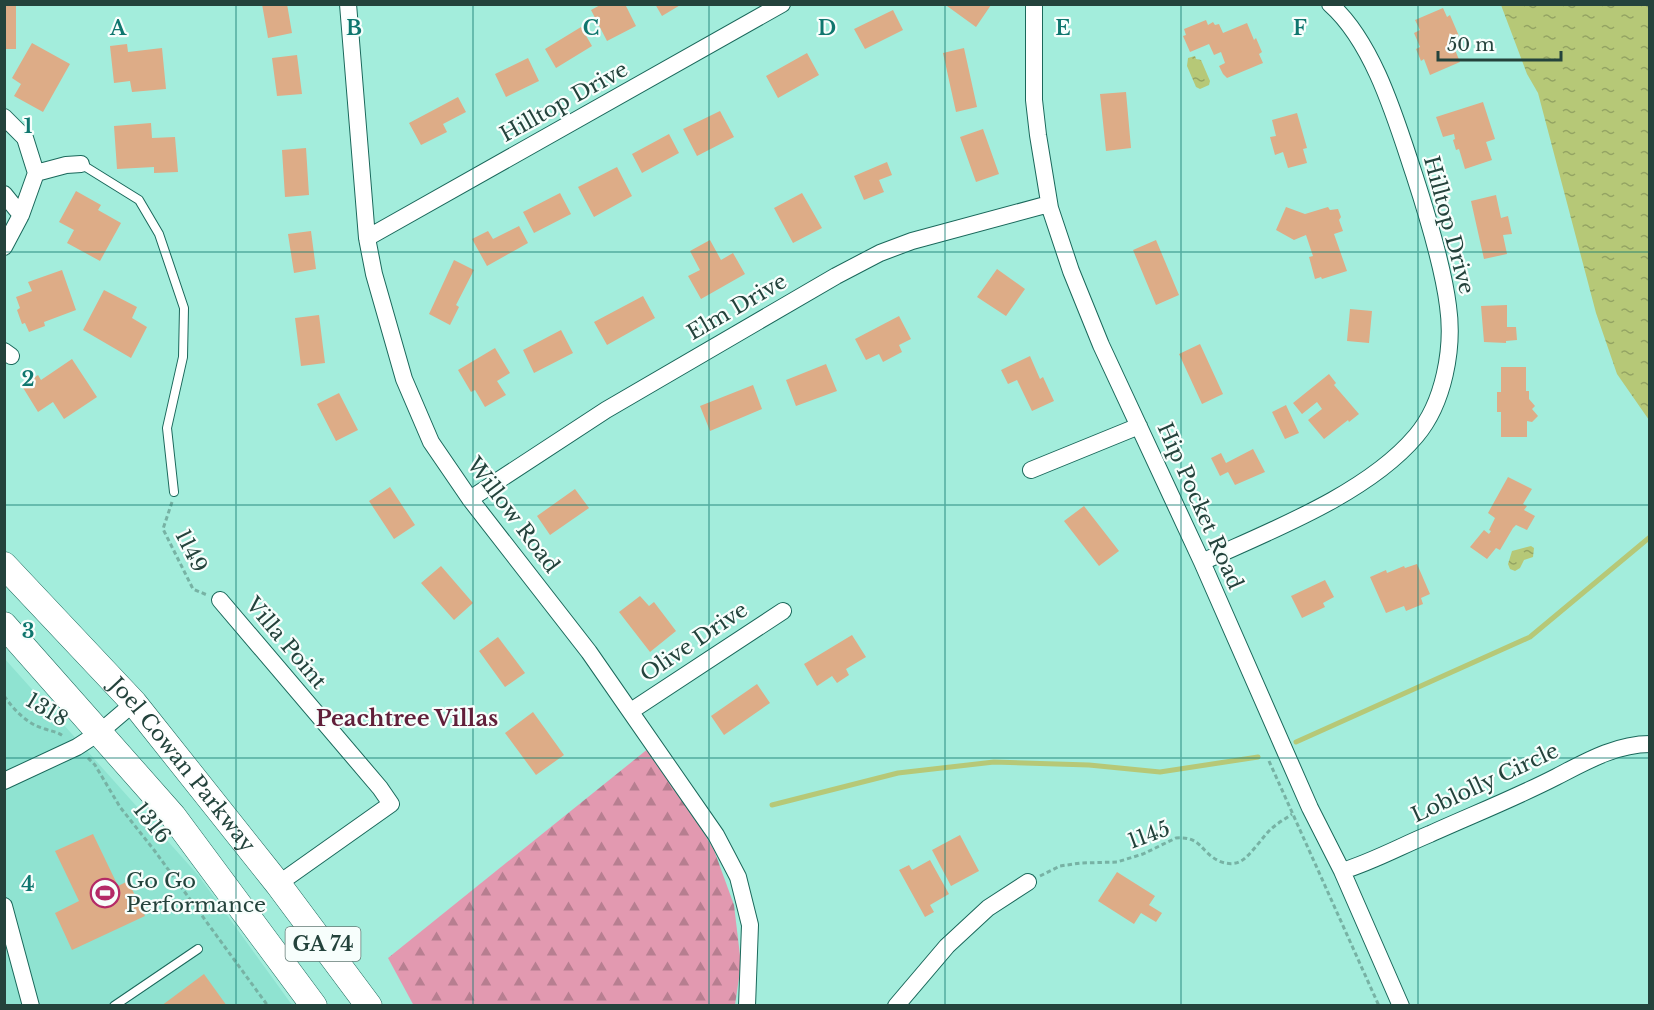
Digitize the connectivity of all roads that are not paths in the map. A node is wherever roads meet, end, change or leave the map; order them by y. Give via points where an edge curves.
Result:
1 (348, 4) edge
2 (782, 4) edge
3 (1034, 4) edge
4 (1330, 4) edge
5 (4, 117) edge
6 (81, 164) joint
7 (36, 173) junction
8 (4, 194) edge
9 (1049, 204) junction
10 (21, 215) junction
11 (367, 238) junction
12 (4, 247) edge
13 (1139, 426) junction
14 (1031, 470) dead end
15 (174, 492) road end
16 (470, 499) junction
17 (1202, 562) junction
18 (4, 565) edge
19 (219, 600) dead end
20 (783, 611) dead end
21 (4, 626) edge
22 (134, 703) junction
23 (631, 711) junction
24 (100, 732) junction
25 (1650, 744) edge
26 (4, 781) edge
27 (1342, 871) junction
28 (1028, 882) road end
29 (278, 884) junction
30 (4, 906) edge
31 (198, 949) dead end
32 (31, 1005) edge
33 (114, 1005) edge
34 (314, 1005) edge
35 (369, 1005) edge
36 (747, 1005) edge
37 (896, 1005) edge
38 (1401, 1005) edge

1 - 11 street, Willow Road
2 - 11 street, Hilltop Drive
3 - 9 street, Hip Pocket Road via 1034,100
4 - 17 street, Hilltop Drive via 1375,69 1416,181 1448,306 1449,342 1444,372 1427,419 1397,455 1328,503
5 - 7 street via 25,138
6 - 7 street
6 - 15 lane via 139,200 159,234 184,308 183,357 167,428
7 - 10 street
8 - 10 street
9 - 13 street, Hip Pocket Road via 1101,345
9 - 16 street, Elm Drive via 880,253 606,410
10 - 12 street
11 - 16 street, Willow Road via 405,381 431,442
13 - 14 street
13 - 17 street, Hip Pocket Road
16 - 23 street, Willow Road
17 - 27 street, Hip Pocket Road via 1310,808
18 - 22 main road, Joel Cowan Parkway / GA 74
19 - 29 street, Villa Point via 391,804
20 - 23 street, Olive Drive
21 - 24 main road, Joel Cowan Parkway / GA 74
22 - 24 street
22 - 29 main road, Joel Cowan Parkway / GA 74
23 - 36 street, Willow Road via 716,835 738,877 750,926
24 - 26 street
24 - 34 main road, Joel Cowan Parkway / GA 74 via 173,816
25 - 27 street, Loblolly Circle via 1612,751 1574,766 1467,818
27 - 38 street, Hip Pocket Road
28 - 37 street via 988,908 955,938
29 - 35 main road, Joel Cowan Parkway / GA 74
30 - 32 street
31 - 33 lane

